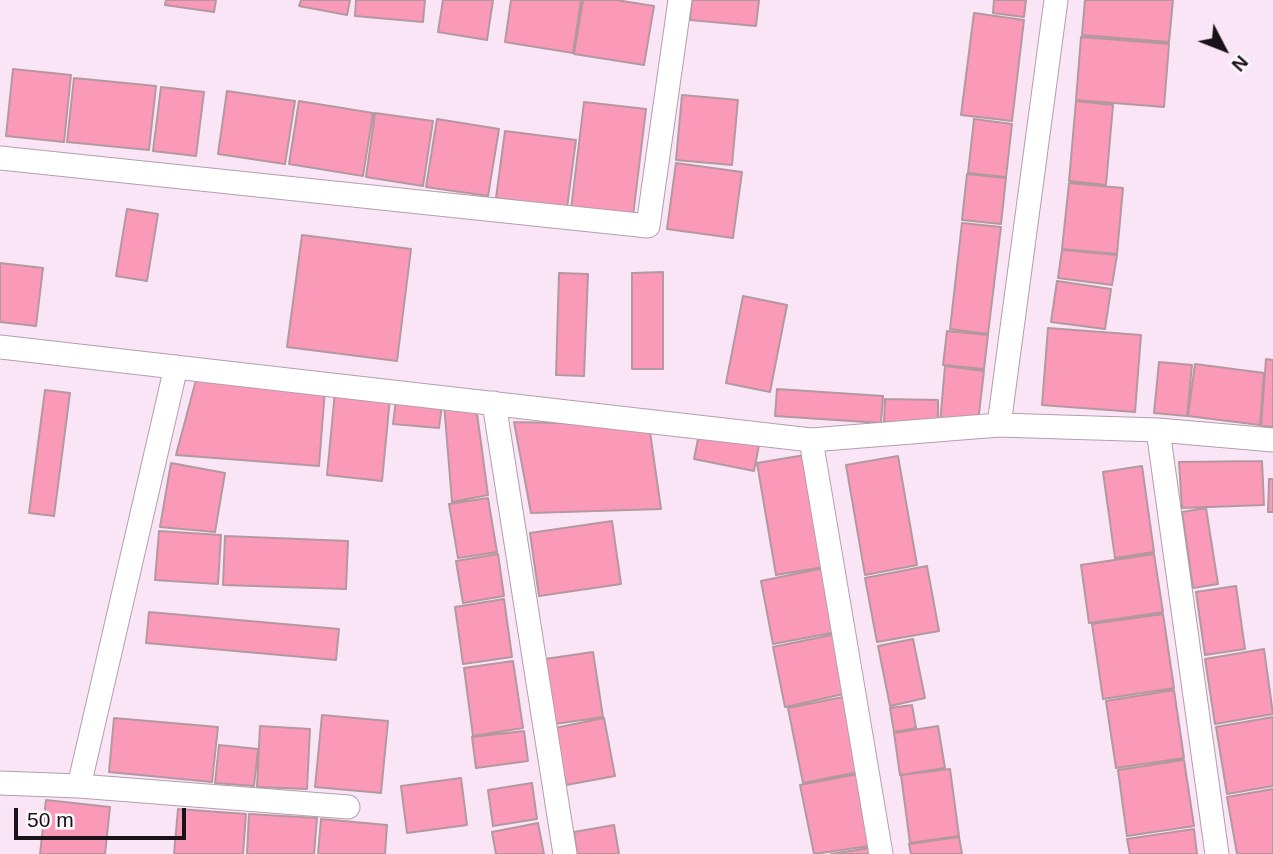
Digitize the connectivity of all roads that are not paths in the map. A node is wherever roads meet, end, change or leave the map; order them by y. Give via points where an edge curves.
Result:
1 (680, 0) edge
2 (1056, 0) edge
3 (0, 158) edge
4 (0, 347) edge
5 (176, 367) junction
6 (494, 403) junction
7 (999, 425) junction
8 (1158, 430) junction
9 (811, 440) junction
10 (1273, 440) edge
11 (0, 783) edge
12 (79, 786) junction
13 (348, 807) dead end
14 (565, 854) edge
15 (881, 854) edge
16 (1217, 854) edge

1 - 3 street via 648,226
2 - 7 street
4 - 5 street
5 - 6 street
5 - 12 street
6 - 9 street
6 - 14 street
7 - 8 street
7 - 9 street
8 - 10 street
8 - 16 street
9 - 15 street
11 - 12 street
12 - 13 street

